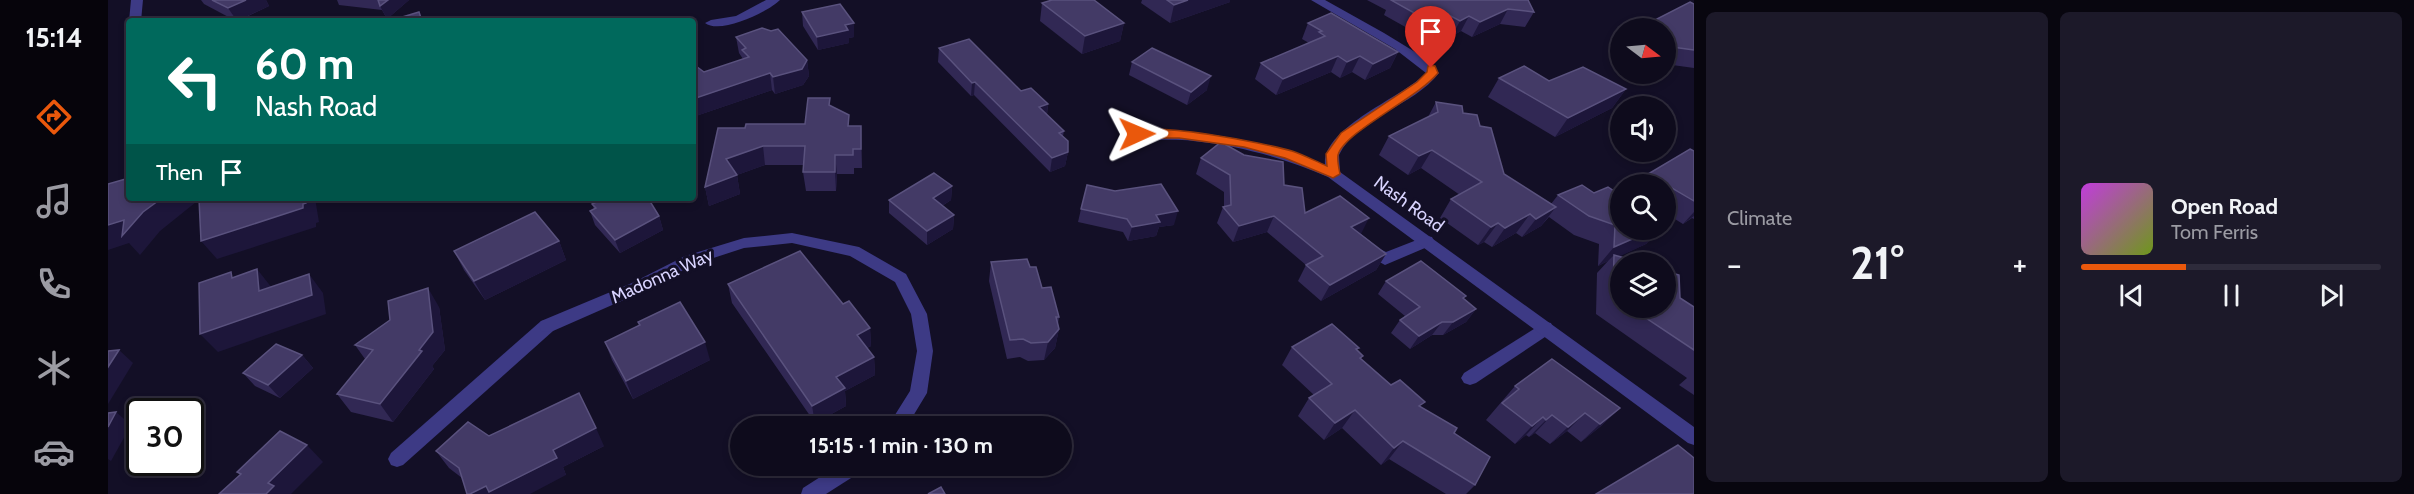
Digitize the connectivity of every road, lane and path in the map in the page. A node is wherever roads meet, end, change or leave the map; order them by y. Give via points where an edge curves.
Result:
1 (137, 0) edge
2 (774, 0) edge
3 (1317, 0) edge
4 (135, 18) edge
5 (711, 23) dead end
6 (1137, 134) dead end
7 (1333, 174) junction
8 (1427, 241) junction
9 (1358, 243) edge
10 (1545, 328) junction
11 (1470, 378) dead end
12 (903, 416) edge
13 (1694, 437) edge
14 (397, 459) dead end
15 (838, 476) edge
16 (810, 494) edge

1 - 4 street
2 - 5 street via 739,19
3 - 7 street via 1416,56 1433,73 1345,136 1332,154
6 - 7 street, Nash Road via 1244,143 1288,154
7 - 8 street, Nash Road
8 - 9 street via 1384,259
8 - 10 street, Nash Road
10 - 11 street
10 - 13 street, Nash Road
12 - 14 street, Madonna Way via 918,393 924,351 919,314 901,278 854,251 792,238 744,243 690,260 547,326
15 - 16 street

